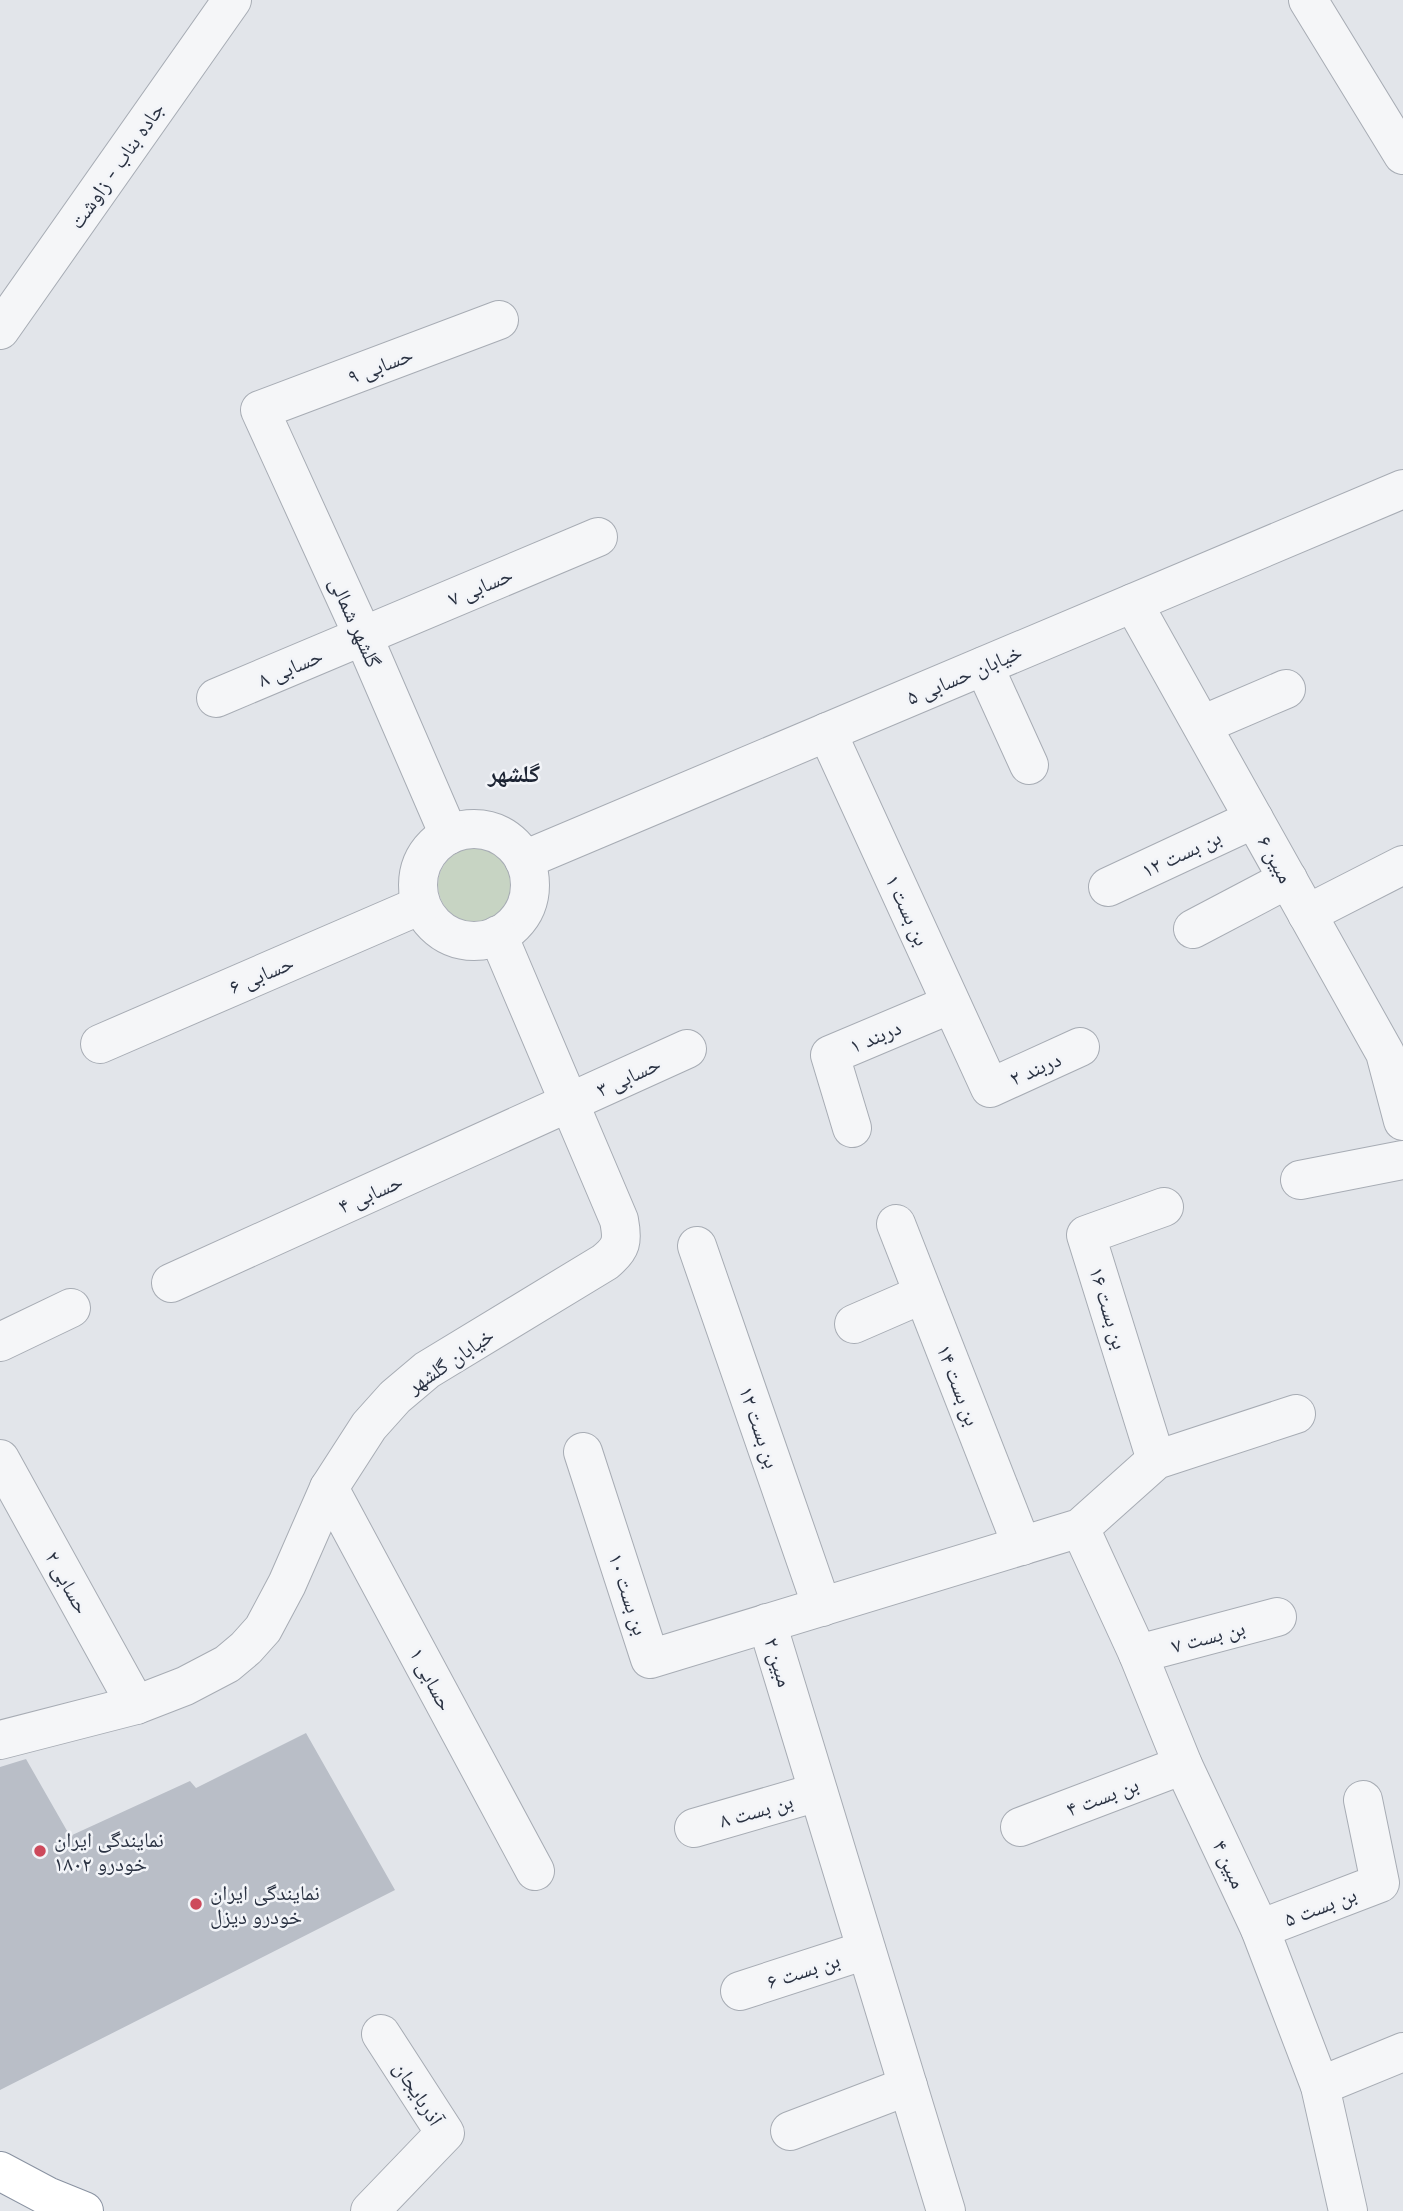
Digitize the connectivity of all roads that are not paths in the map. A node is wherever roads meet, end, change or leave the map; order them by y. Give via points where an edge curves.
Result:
1 (232, 0) edge
2 (1308, 0) edge
3 (1403, 155) edge
4 (499, 320) dead end
5 (0, 330) edge
6 (260, 410) joint
7 (1403, 489) edge
8 (598, 537) dead end
9 (1133, 603) junction
10 (363, 636) junction
11 (984, 666) junction
12 (1286, 689) dead end
13 (216, 698) dead end
14 (1202, 725) junction
15 (827, 732) junction
16 (1029, 765) dead end
17 (1254, 819) junction
18 (449, 835) junction
19 (524, 860) junction
20 (1403, 865) edge
21 (1288, 879) junction
22 (1108, 887) dead end
23 (422, 905) junction
24 (1307, 914) junction
25 (1193, 929) dead end
26 (498, 935) junction
27 (951, 1004) junction
28 (100, 1044) dead end
29 (1080, 1047) dead end
30 (1394, 1048) edge
31 (687, 1049) dead end
32 (990, 1088) joint
33 (569, 1104) junction
34 (1403, 1121) edge
35 (852, 1128) dead end
36 (1403, 1160) edge
37 (1300, 1180) dead end
38 (1164, 1207) dead end
39 (896, 1224) dead end
40 (697, 1246) dead end
41 (171, 1283) dead end
42 (923, 1294) junction
43 (71, 1308) dead end
44 (854, 1324) dead end
45 (0, 1342) edge
46 (1296, 1414) dead end
47 (583, 1452) dead end
48 (0, 1459) edge
49 (1156, 1460) junction
50 (329, 1488) junction
51 (1080, 1528) junction
52 (1022, 1546) junction
53 (822, 1607) junction
54 (1277, 1617) dead end
55 (767, 1623) junction
56 (1138, 1654) junction
57 (136, 1705) junction
58 (0, 1740) edge
59 (1183, 1765) junction
60 (818, 1792) junction
61 (1363, 1800) dead end
62 (1020, 1827) dead end
63 (694, 1828) dead end
64 (535, 1871) dead end
65 (1260, 1929) junction
66 (866, 1950) junction
67 (740, 1991) dead end
68 (381, 2034) dead end
69 (1403, 2052) edge
70 (908, 2086) junction
71 (1320, 2086) junction
72 (790, 2131) dead end
73 (0, 2171) edge
74 (83, 2211) edge
75 (370, 2211) edge
76 (946, 2211) edge
77 (1348, 2211) edge

1 - 5 street, جاده بناب - زاوشت
2 - 3 street
4 - 6 street, حسابی ۹
6 - 10 street, گلشهر شمالی
7 - 9 street, خیابان حسابی ۵
8 - 10 street, حسابی ۷
9 - 11 street, خیابان حسابی ۵
9 - 14 street, مبین ۶
10 - 13 street, حسابی ۸
10 - 18 street, گلشهر شمالی
11 - 15 street, خیابان حسابی ۵
11 - 16 street
12 - 14 street
14 - 17 street, مبین ۶
15 - 19 street, خیابان حسابی ۵
15 - 27 street, بن بست ۱
17 - 21 street, مبین ۶
17 - 22 street, بن بست ۱۲
18 - 19 street via 483,829 500,835
18 - 23 street via 435,844 419,873
19 - 26 street via 529,894 513,925
20 - 24 street
21 - 24 street, مبین ۶
21 - 25 street
23 - 26 street via 445,933 480,940
23 - 28 street, حسابی ۶
24 - 30 street, مبین ۶
26 - 33 street, خیابان گلشهر
27 - 32 street, بن بست ۱
27 - 35 street, دربند ۱ via 830,1055
29 - 32 street, دربند ۲
30 - 34 street, مبین ۶
31 - 33 street, حسابی ۳
33 - 41 street, حسابی ۴
33 - 50 street, خیابان گلشهر via 618,1220 622,1236 618,1252 427,1370 369,1426
36 - 37 street
38 - 49 street, بن بست ۱۶ via 1086,1235
39 - 42 street, بن بست ۱۴
40 - 53 street, بن بست ۱۲
42 - 44 street
42 - 52 street, بن بست ۱۴
43 - 45 street
46 - 49 street, مبین ۲
47 - 55 street, بن بست ۱۰ via 650,1659
48 - 57 street, حسابی ۲
49 - 51 street, مبین ۲
50 - 57 street, خیابان گلشهر via 263,1629 227,1664
50 - 64 street, حسابی ۱
51 - 52 street, مبین ۲
51 - 56 street, مبین ۴
52 - 53 street, مبین ۲
53 - 55 street, مبین ۲
54 - 56 street, بن بست ۷
55 - 60 street, مبین ۲
56 - 59 street, مبین ۴
57 - 58 street, خیابان گلشهر
59 - 62 street, بن بست ۴
59 - 65 street, مبین ۴
60 - 63 street, بن بست ۸
60 - 66 street, مبین ۲
61 - 65 street, بن بست ۵ via 1380,1883
65 - 71 street, مبین ۴
66 - 67 street, بن بست ۶
66 - 70 street, مبین ۲
68 - 75 street, آذربایجان via 445,2133
69 - 71 street
70 - 72 street
70 - 76 street, مبین ۲
71 - 77 street, مبین ۴
73 - 74 highway

